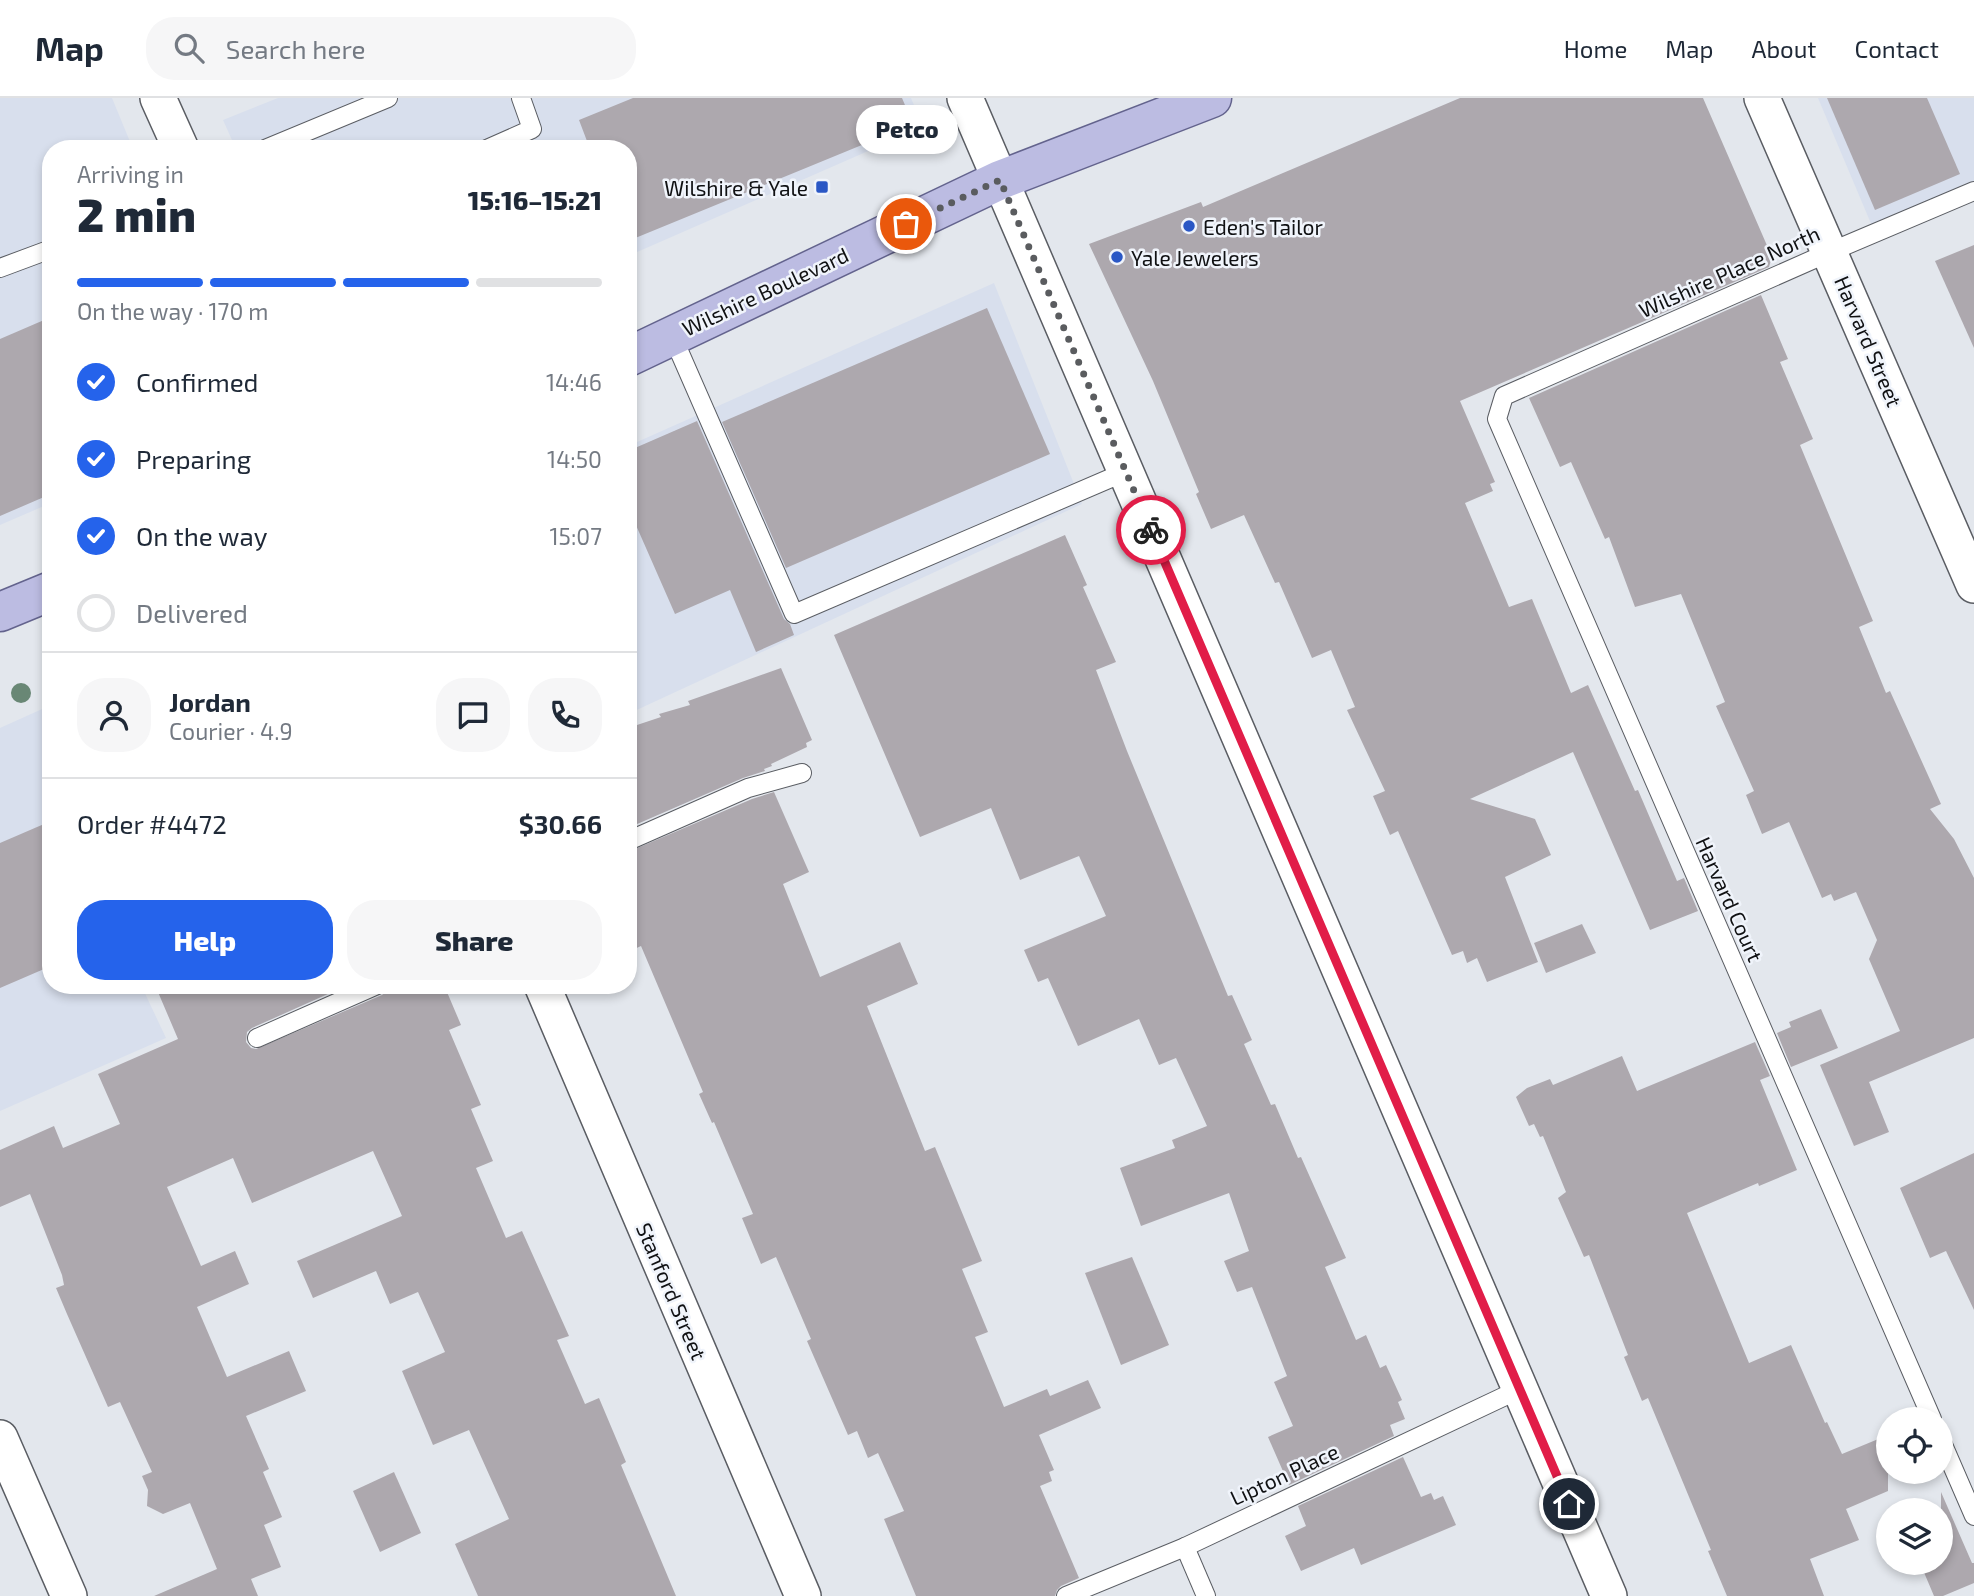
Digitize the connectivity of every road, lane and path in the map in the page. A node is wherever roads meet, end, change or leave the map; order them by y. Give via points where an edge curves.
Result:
1 (158, 98) edge
2 (388, 98) edge
3 (522, 98) edge
4 (965, 98) edge
5 (1212, 98) edge
6 (1762, 98) edge
7 (177, 140) edge
8 (287, 140) edge
9 (507, 140) edge
10 (1000, 180) junction
11 (1974, 191) edge
12 (1830, 251) junction
13 (42, 252) edge
14 (0, 268) edge
15 (672, 335) junction
16 (637, 352) edge
17 (1504, 396) joint
18 (1125, 472) junction
19 (1974, 585) edge
20 (42, 595) edge
21 (0, 612) edge
22 (802, 773) dead end
23 (637, 837) edge
24 (357, 994) edge
25 (546, 994) edge
26 (257, 1038) dead end
27 (1520, 1388) junction
28 (1927, 1407) edge
29 (0, 1438) edge
30 (1953, 1468) edge
31 (1974, 1516) edge
32 (1185, 1546) junction
33 (69, 1596) edge
34 (803, 1596) edge
35 (1066, 1596) edge
36 (1206, 1596) edge
37 (1609, 1596) edge

1 - 7 street
2 - 8 lane
3 - 9 lane via 532,129
4 - 10 street
5 - 10 main road, Wilshire Boulevard
6 - 12 street, Harvard Street
10 - 15 main road, Wilshire Boulevard
10 - 18 street
11 - 12 lane, Wilshire Place North
12 - 17 lane, Wilshire Place North
12 - 19 street, Harvard Street
13 - 14 lane
15 - 16 main road, Wilshire Boulevard
15 - 18 lane via 794,614
17 - 28 lane, Harvard Court via 1497,419
18 - 27 street
20 - 21 main road
22 - 23 lane via 748,788
24 - 26 lane
25 - 34 street, Stanford Street
27 - 32 lane, Lipton Place
27 - 37 street
29 - 33 street
30 - 31 lane
32 - 35 lane, Lipton Place
32 - 36 lane

